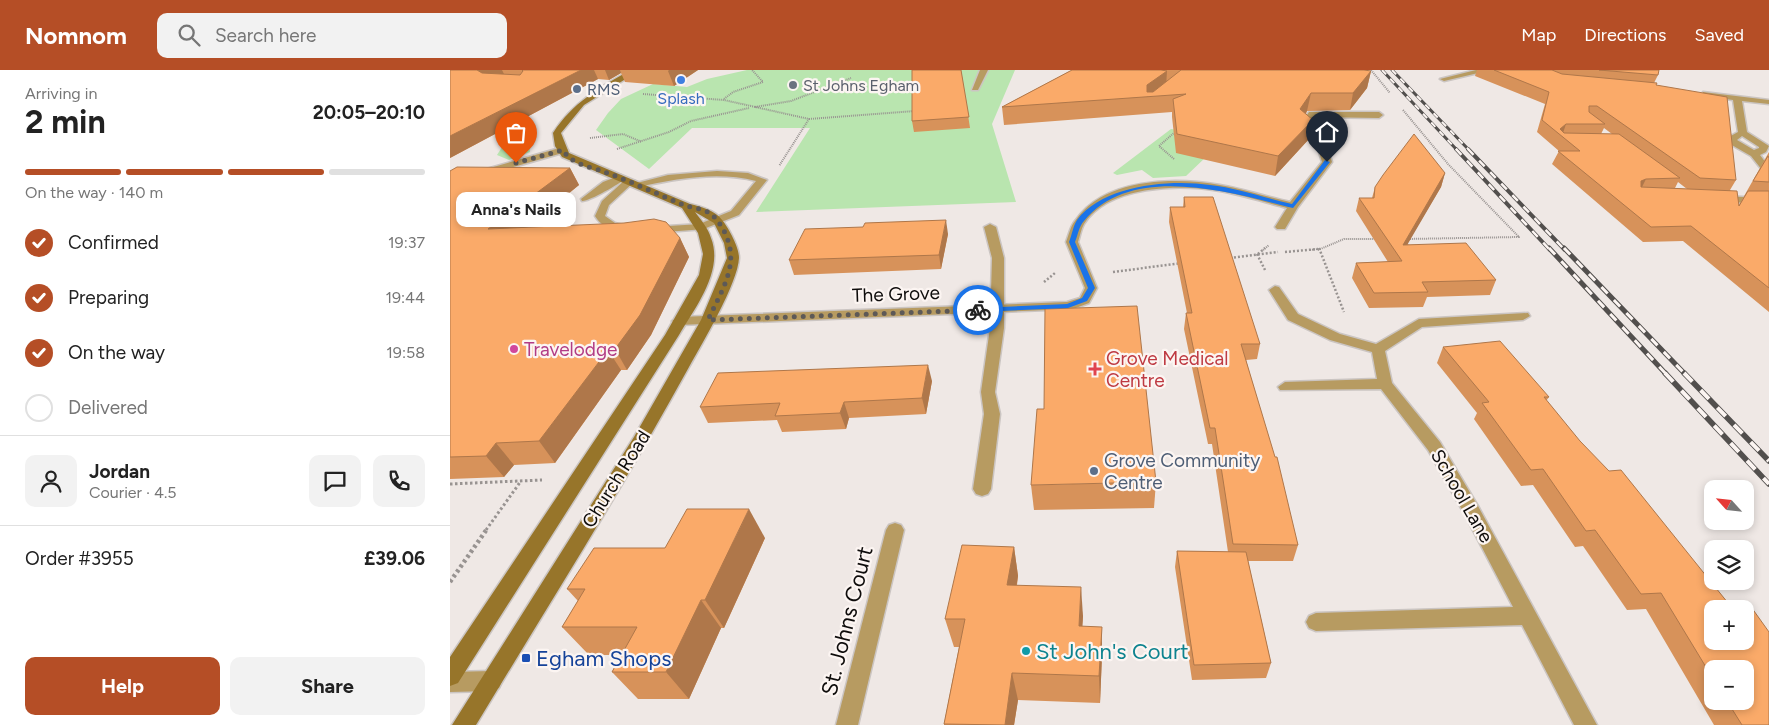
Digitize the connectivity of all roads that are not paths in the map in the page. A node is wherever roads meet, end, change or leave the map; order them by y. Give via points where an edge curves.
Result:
1 (636, 70) edge
2 (984, 70) edge
3 (1487, 70) edge
4 (1444, 79) dead end
5 (975, 88) dead end
6 (1694, 93) edge
7 (1737, 98) junction
8 (1769, 102) edge
9 (1379, 115) dead end
10 (1743, 133) junction
11 (563, 150) junction
12 (1754, 154) junction
13 (1769, 173) edge
14 (630, 181) junction
15 (450, 190) edge
16 (1706, 198) edge
17 (586, 199) dead end
18 (1769, 201) edge
19 (686, 206) junction
20 (1293, 206) junction
21 (719, 221) junction
22 (701, 227) junction
23 (990, 227) dead end
24 (1281, 228) dead end
25 (1274, 290) dead end
26 (996, 309) junction
27 (1523, 316) dead end
28 (708, 320) junction
29 (680, 321) junction
30 (1378, 348) junction
31 (1385, 384) junction
32 (1284, 387) dead end
33 (982, 489) dead end
34 (895, 530) dead end
35 (1528, 616) junction
36 (1316, 622) dead end
37 (450, 676) edge
38 (491, 681) junction
39 (450, 682) edge
40 (463, 725) edge
41 (847, 725) edge
42 (1586, 725) edge

1 - 11 main road via 577,107 562,122 557,133
2 - 5 street
3 - 4 street
6 - 7 street
7 - 8 street
7 - 10 street
9 - 20 street via 1312,114 1303,127 1314,133 1325,148 1327,162
10 - 12 street via 1764,146
10 - 12 street via 1731,138 1733,142
11 - 14 main road, Church Road via 576,162
11 - 15 street via 479,174
12 - 13 street
14 - 17 street via 607,184
14 - 19 main road, Church Road
14 - 21 street via 674,176 747,175 762,180 734,213
14 - 22 street via 598,212 602,222 635,230
16 - 18 street
19 - 21 main road, Church Road via 705,211
19 - 22 main road, Church Road
20 - 24 street
20 - 26 street, The Grove via 1209,186 1165,185 1128,191 1111,197 1080,221 1072,242 1091,288 1085,300 1068,306
21 - 22 street
21 - 28 main road, Church Road via 730,243 733,258
22 - 29 main road, Church Road via 709,241 708,265
23 - 26 street via 998,258
25 - 30 street via 1293,317 1335,337
26 - 28 street, The Grove
26 - 33 street via 997,328 988,392 992,414
27 - 30 street via 1419,323
28 - 29 street, The Grove
28 - 38 main road, Church Road via 640,441
29 - 37 main road, Church Road
30 - 31 street, School Lane
31 - 32 street
31 - 35 street, School Lane via 1434,446
34 - 41 street, St. Johns Court
35 - 36 street
35 - 42 street, School Lane
38 - 39 street
38 - 40 main road, Church Road

